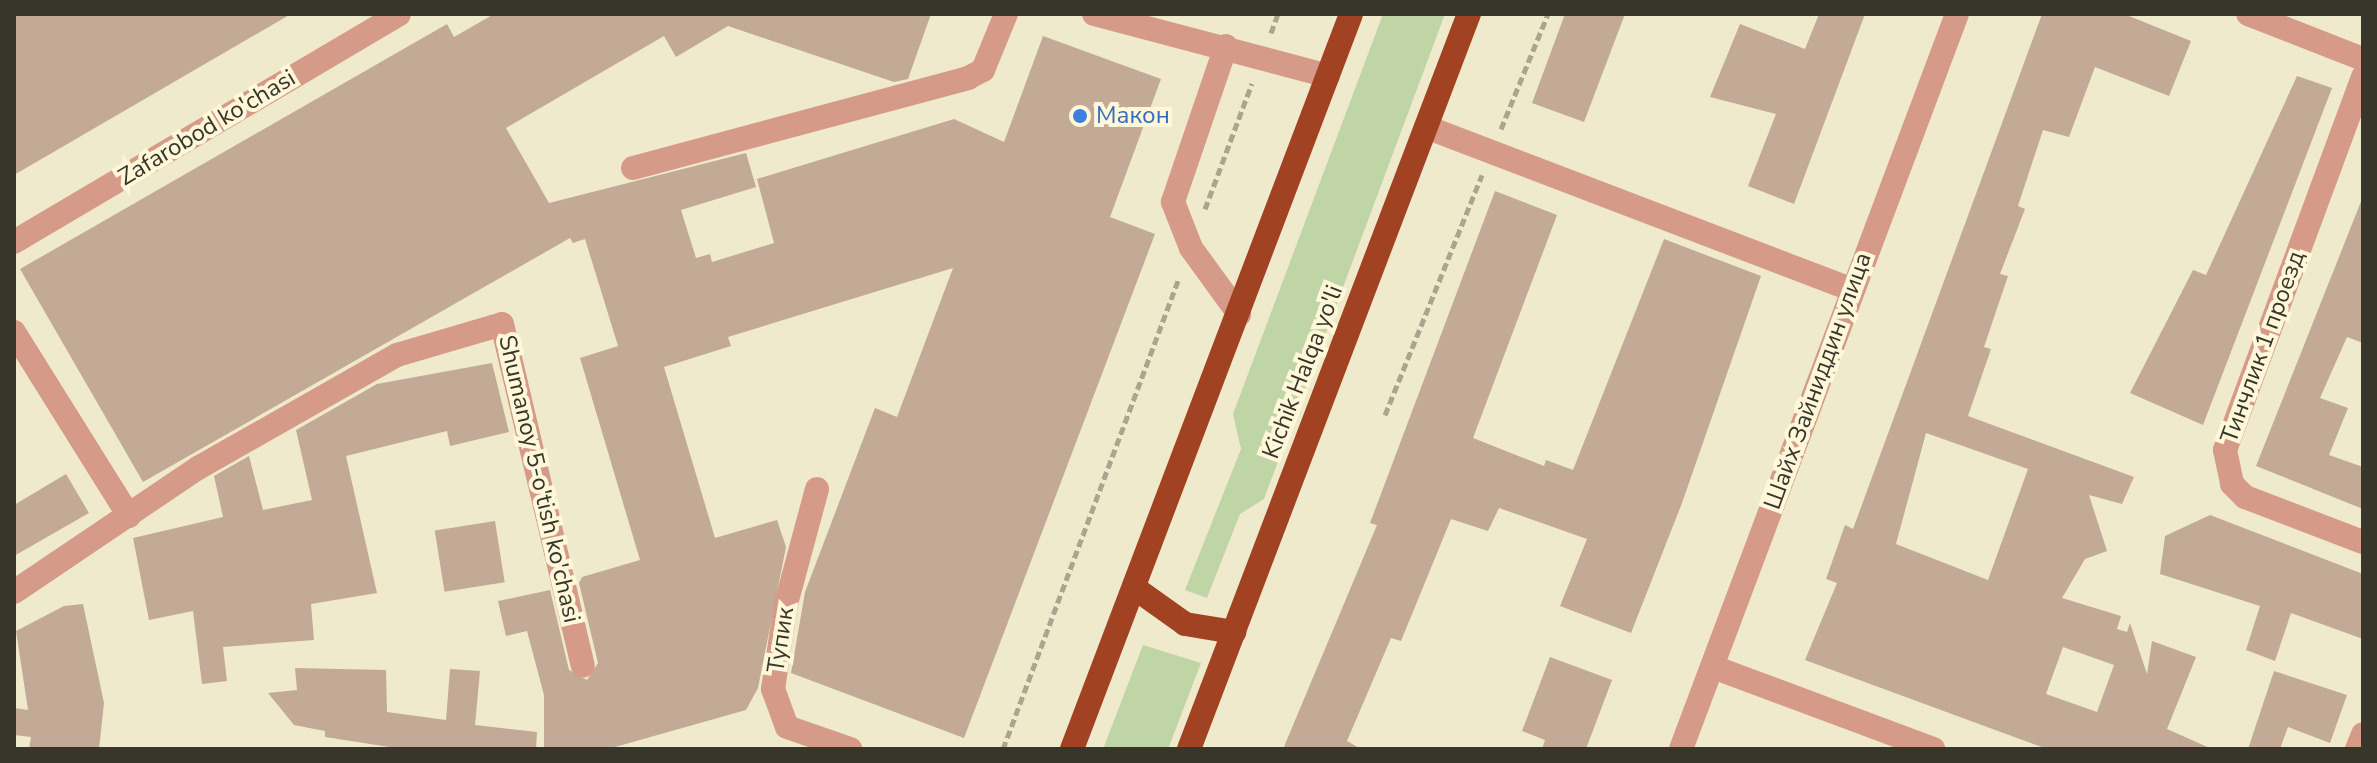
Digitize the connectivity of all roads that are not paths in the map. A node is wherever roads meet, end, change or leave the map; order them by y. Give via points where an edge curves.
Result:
1 (399, 14) edge
2 (1006, 14) edge
3 (1094, 14) edge
4 (1351, 14) edge
5 (1469, 14) edge
6 (1957, 14) edge
7 (2248, 14) edge
8 (1226, 46) junction
9 (2363, 59) edge
10 (1328, 76) junction
11 (2363, 77) edge
12 (1426, 127) junction
13 (633, 168) dead end
14 (14, 242) edge
15 (1851, 289) junction
16 (1239, 314) junction
17 (14, 332) edge
18 (817, 489) dead end
19 (129, 516) junction
20 (2363, 542) edge
21 (1136, 589) junction
22 (14, 592) edge
23 (1234, 632) junction
24 (583, 666) dead end
25 (1713, 667) junction
26 (2363, 734) edge
27 (783, 738) edge
28 (850, 749) edge
29 (1072, 749) edge
30 (1189, 749) edge
31 (1681, 749) edge
32 (1933, 749) edge
33 (2357, 749) edge

1 - 14 street, Zafarobod ko'chasi
2 - 13 street via 983,70 968,78
3 - 8 street via 1130,28
4 - 10 highway
5 - 12 highway, Kichik Halqa yo'li
6 - 15 street, Шайх Зайниддин улица
7 - 9 street
8 - 10 street
8 - 16 street via 1173,202 1191,248
10 - 16 highway
11 - 20 street, Тинчлик 1 проезд via 2225,450 2232,484 2245,497
12 - 15 street
12 - 23 highway, Kichik Halqa yo'li
15 - 25 street, Шайх Зайниддин улица
16 - 21 highway
17 - 19 street
18 - 27 street, Тупик via 786,604 773,689
19 - 22 street, Shumanoy 5-o'tish ko'chasi
19 - 24 street, Shumanoy 5-o'tish ko'chasi via 198,468 397,355 502,324
21 - 23 highway via 1185,624
21 - 29 highway
23 - 30 highway, Kichik Halqa yo'li
25 - 31 street, Шайх Зайниддин улица
25 - 32 street
26 - 33 street
27 - 28 street, Тупик

